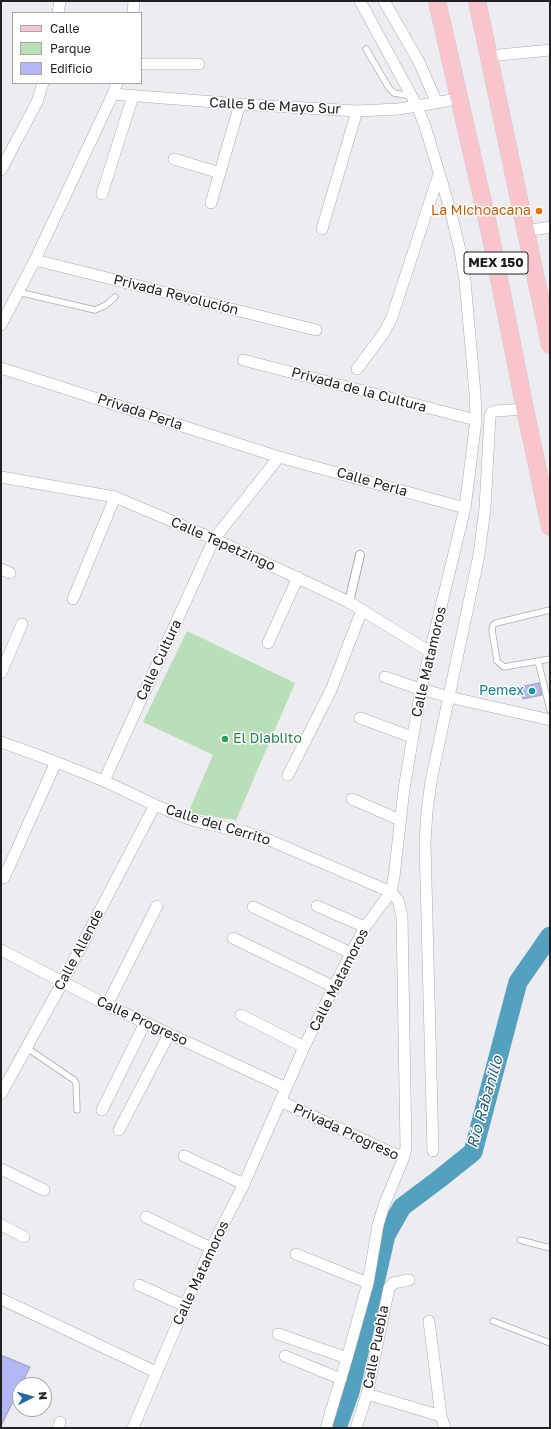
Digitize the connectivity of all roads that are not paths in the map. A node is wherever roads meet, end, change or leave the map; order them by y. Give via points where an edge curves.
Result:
1 (60, 1) edge
2 (134, 1) edge
3 (360, 1) edge
4 (384, 1) edge
5 (437, 1) edge
6 (477, 1) edge
7 (58, 12) edge
8 (133, 12) edge
9 (366, 49) dead end
10 (550, 50) edge
11 (489, 56) junction
12 (142, 64) edge
13 (199, 64) dead end
14 (43, 84) edge
15 (116, 84) edge
16 (113, 94) junction
17 (133, 96) junction
18 (411, 96) junction
19 (458, 99) junction
20 (437, 103) junction
21 (240, 104) junction
22 (417, 106) junction
23 (357, 111) junction
24 (174, 159) dead end
25 (1, 170) edge
26 (220, 173) junction
27 (439, 174) junction
28 (102, 194) dead end
29 (211, 203) dead end
30 (550, 227) edge
31 (322, 229) dead end
32 (526, 231) junction
33 (35, 260) junction
34 (18, 292) junction
35 (115, 297) dead end
36 (1, 325) edge
37 (316, 330) dead end
38 (550, 345) edge
39 (243, 360) dead end
40 (1, 368) edge
41 (357, 369) dead end
42 (524, 409) junction
43 (476, 420) junction
44 (279, 456) junction
45 (1, 476) edge
46 (115, 497) junction
47 (465, 508) junction
48 (550, 527) edge
49 (214, 539) junction
50 (360, 554) dead end
51 (298, 578) junction
52 (74, 599) dead end
53 (349, 602) junction
54 (362, 610) junction
55 (550, 610) edge
56 (22, 624) dead end
57 (268, 643) dead end
58 (430, 652) junction
59 (550, 659) edge
60 (538, 661) junction
61 (1, 673) edge
62 (386, 677) dead end
63 (421, 689) junction
64 (449, 697) junction
65 (550, 710) edge
66 (360, 718) dead end
67 (550, 720) edge
68 (412, 737) junction
69 (1, 742) edge
70 (56, 762) junction
71 (288, 775) dead end
72 (104, 781) junction
73 (352, 799) dead end
74 (155, 805) junction
75 (400, 820) junction
76 (4, 878) dead end
77 (391, 892) junction
78 (157, 906) dead end
79 (317, 906) dead end
80 (253, 907) dead end
81 (365, 926) junction
82 (233, 938) dead end
83 (1, 950) edge
84 (351, 953) junction
85 (62, 983) junction
86 (334, 986) junction
87 (107, 1005) junction
88 (241, 1015) dead end
89 (145, 1023) junction
90 (169, 1034) junction
91 (304, 1047) junction
92 (27, 1048) junction
93 (286, 1088) junction
94 (1, 1094) edge
95 (280, 1101) junction
96 (77, 1110) dead end
97 (102, 1110) dead end
98 (120, 1130) dead end
99 (433, 1151) dead end
100 (184, 1156) dead end
101 (404, 1157) junction
102 (1, 1168) edge
103 (244, 1184) junction
104 (44, 1190) dead end
105 (146, 1217) dead end
106 (1, 1225) edge
107 (24, 1237) dead end
108 (520, 1240) dead end
109 (211, 1248) junction
110 (550, 1248) edge
111 (296, 1254) dead end
112 (409, 1280) dead end
113 (368, 1283) junction
114 (139, 1285) dead end
115 (1, 1299) edge
116 (185, 1306) junction
117 (429, 1321) dead end
118 (493, 1322) dead end
119 (278, 1334) dead end
120 (550, 1343) edge
121 (285, 1356) dead end
122 (347, 1358) junction
123 (156, 1372) junction
124 (341, 1379) junction
125 (367, 1394) junction
126 (441, 1416) junction
127 (133, 1428) edge
128 (326, 1428) edge
129 (356, 1428) edge
130 (445, 1428) edge

1 - 7 street
2 - 8 street
3 - 18 street, Calle Matamoros
4 - 20 street via 419,62
5 - 19 main road, MEX 150
6 - 11 main road, MEX 150
9 - 18 lane via 389,88 394,93
10 - 11 street
11 - 32 main road, MEX 150
12 - 13 street
14 - 25 street via 37,102
15 - 16 street
16 - 17 street, Calle 5 de Mayo Sur
16 - 33 street
17 - 21 street, Calle 5 de Mayo Sur
17 - 28 street
18 - 22 street, Calle Matamoros
19 - 20 street, Calle 5 de Mayo Sur
19 - 42 main road, MEX 150 via 490,233
20 - 22 street, Calle 5 de Mayo Sur
21 - 23 street, Calle 5 de Mayo Sur
21 - 26 street
22 - 23 street, Calle 5 de Mayo Sur
22 - 27 street, Calle Matamoros
23 - 31 street
24 - 26 street
26 - 29 street
27 - 41 street, Privada de la Cultura via 391,320
27 - 43 street, Calle Matamoros via 452,216 465,282
30 - 32 street
32 - 38 main road, MEX 150
33 - 34 street
33 - 37 street, Privada Revolución
34 - 35 lane via 95,310
34 - 36 street
39 - 43 street, Privada de la Cultura
40 - 44 street, Privada Perla
42 - 48 main road, MEX 150
42 - 64 street via 495,410 491,413 485,508 479,555
43 - 47 street, Calle Matamoros
44 - 47 street, Calle Perla
44 - 49 street, Calle Cultura
45 - 46 street, Calle Tepetzingo
46 - 49 street, Calle Tepetzingo
46 - 52 street
47 - 58 street, Calle Matamoros
49 - 51 street, Calle Tepetzingo
49 - 72 street, Calle Cultura
50 - 53 street
51 - 53 street, Calle Tepetzingo
51 - 57 street
53 - 54 street, Calle Tepetzingo
54 - 58 street, Calle Tepetzingo
54 - 71 street via 331,690
55 - 60 lane via 493,625 497,662 504,667
56 - 61 street
58 - 63 street, Calle Matamoros
59 - 60 lane
60 - 65 lane
62 - 63 street
63 - 64 street
63 - 68 street, Calle Matamoros
64 - 67 street
64 - 99 street via 431,781 425,843
66 - 68 street
68 - 75 street, Calle Matamoros
69 - 70 street, Calle del Cerrito
70 - 72 street, Calle del Cerrito
70 - 76 street
72 - 74 street, Calle del Cerrito
73 - 75 street
74 - 77 street, Calle del Cerrito via 203,824 262,837
74 - 85 street, Calle Allende
75 - 77 street, Calle Matamoros
77 - 81 street, Calle Matamoros
77 - 101 street via 398,900 402,917 406,1147
78 - 87 street
79 - 81 street
80 - 84 street
81 - 84 street, Calle Matamoros
82 - 86 street
83 - 85 street, Calle Progreso
84 - 86 street, Calle Matamoros
85 - 87 street, Calle Progreso
85 - 92 street, Calle Allende
86 - 91 street, Calle Matamoros
87 - 89 street, Calle Progreso
88 - 91 street
89 - 90 street, Calle Progreso
89 - 97 street
90 - 93 street, Calle Progreso
90 - 98 street
91 - 93 street, Calle Matamoros
92 - 94 street, Calle Allende
92 - 96 lane via 74,1080
93 - 95 street, Calle Matamoros
95 - 101 street, Privada Progreso
95 - 103 street, Calle Matamoros
100 - 103 street
101 - 113 street, Privada Progreso via 378,1225
102 - 104 street
103 - 109 street, Calle Matamoros
105 - 109 street
106 - 107 street
108 - 110 lane
109 - 116 street, Calle Matamoros
111 - 113 street
112 - 125 street, Calle Puebla via 393,1283 389,1288
113 - 122 street, Privada Progreso
114 - 116 street
115 - 123 street
116 - 123 street, Calle Matamoros
117 - 126 street
118 - 120 lane
119 - 122 street
121 - 124 street
122 - 124 street, Privada Progreso
123 - 127 street, Calle Matamoros
124 - 128 street, Privada Progreso
125 - 126 street
125 - 129 street, Calle Puebla
126 - 130 street

